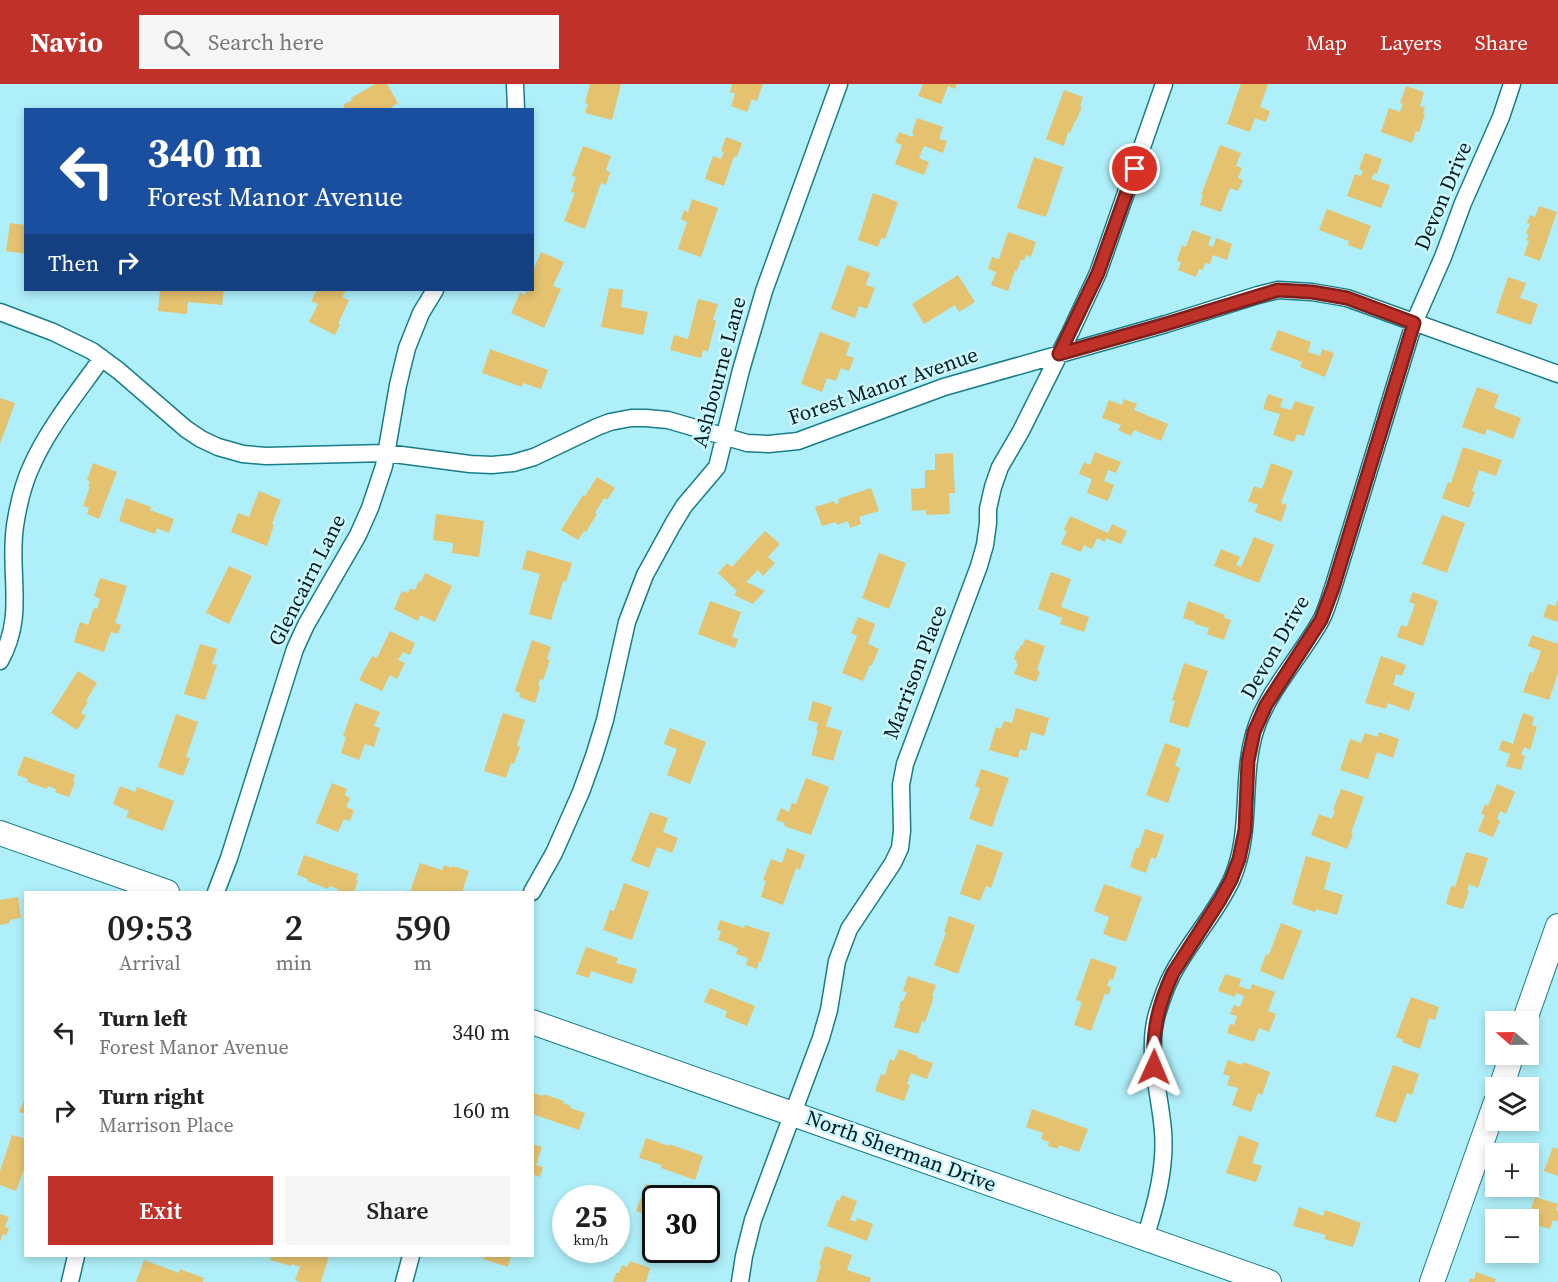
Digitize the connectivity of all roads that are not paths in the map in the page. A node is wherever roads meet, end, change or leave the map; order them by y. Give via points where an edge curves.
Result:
1 (515, 84) edge
2 (839, 84) edge
3 (1164, 84) edge
4 (1512, 84) edge
5 (516, 108) edge
6 (434, 291) edge
7 (0, 312) edge
8 (1414, 323) junction
9 (1059, 354) junction
10 (102, 358) junction
11 (1558, 374) edge
12 (724, 437) junction
13 (386, 453) junction
14 (0, 661) edge
15 (0, 833) edge
16 (164, 891) edge
17 (216, 891) edge
18 (533, 891) edge
19 (1558, 926) edge
20 (1528, 1011) edge
21 (534, 1023) edge
22 (793, 1113) junction
23 (1486, 1131) edge
24 (1145, 1238) junction
25 (76, 1257) edge
26 (411, 1257) edge
27 (70, 1282) edge
28 (404, 1282) edge
29 (740, 1282) edge
30 (1269, 1282) edge
31 (1432, 1282) edge

1 - 5 street
2 - 12 street, Ashbourne Lane via 764,291
3 - 9 street, Marrison Place via 1098,273
4 - 8 street, Devon Drive
6 - 13 street, Glencairn Lane via 406,348
7 - 10 street, Forest Manor Avenue via 65,337
8 - 9 street, Forest Manor Avenue via 1347,298 1278,290
8 - 11 street, Forest Manor Avenue
8 - 24 street, Devon Drive via 1321,620 1266,705 1254,732 1248,761 1245,830 1234,873 1173,973 1157,1015 1153,1059 1163,1156
9 - 12 street, Forest Manor Avenue via 944,387 798,441 761,444
9 - 22 street, Marrison Place via 1000,467 988,508 979,566 905,764 900,848 849,929 837,961 821,1038
10 - 13 street, Forest Manor Avenue via 186,429 218,447 266,456
10 - 14 street via 54,426 24,485 14,528 14,622
12 - 13 street, Forest Manor Avenue via 668,420 631,418 610,422 541,454 507,464 470,464
12 - 18 street, Ashbourne Lane via 717,467 684,506 645,575 627,622 594,756 554,853
13 - 17 street, Glencairn Lane via 358,535 295,650
15 - 16 main road
19 - 20 main road
21 - 22 main road, North Sherman Drive
22 - 24 main road, North Sherman Drive
22 - 29 street, Marrison Place via 753,1220
23 - 31 main road
24 - 30 main road, North Sherman Drive
25 - 27 street
26 - 28 street

